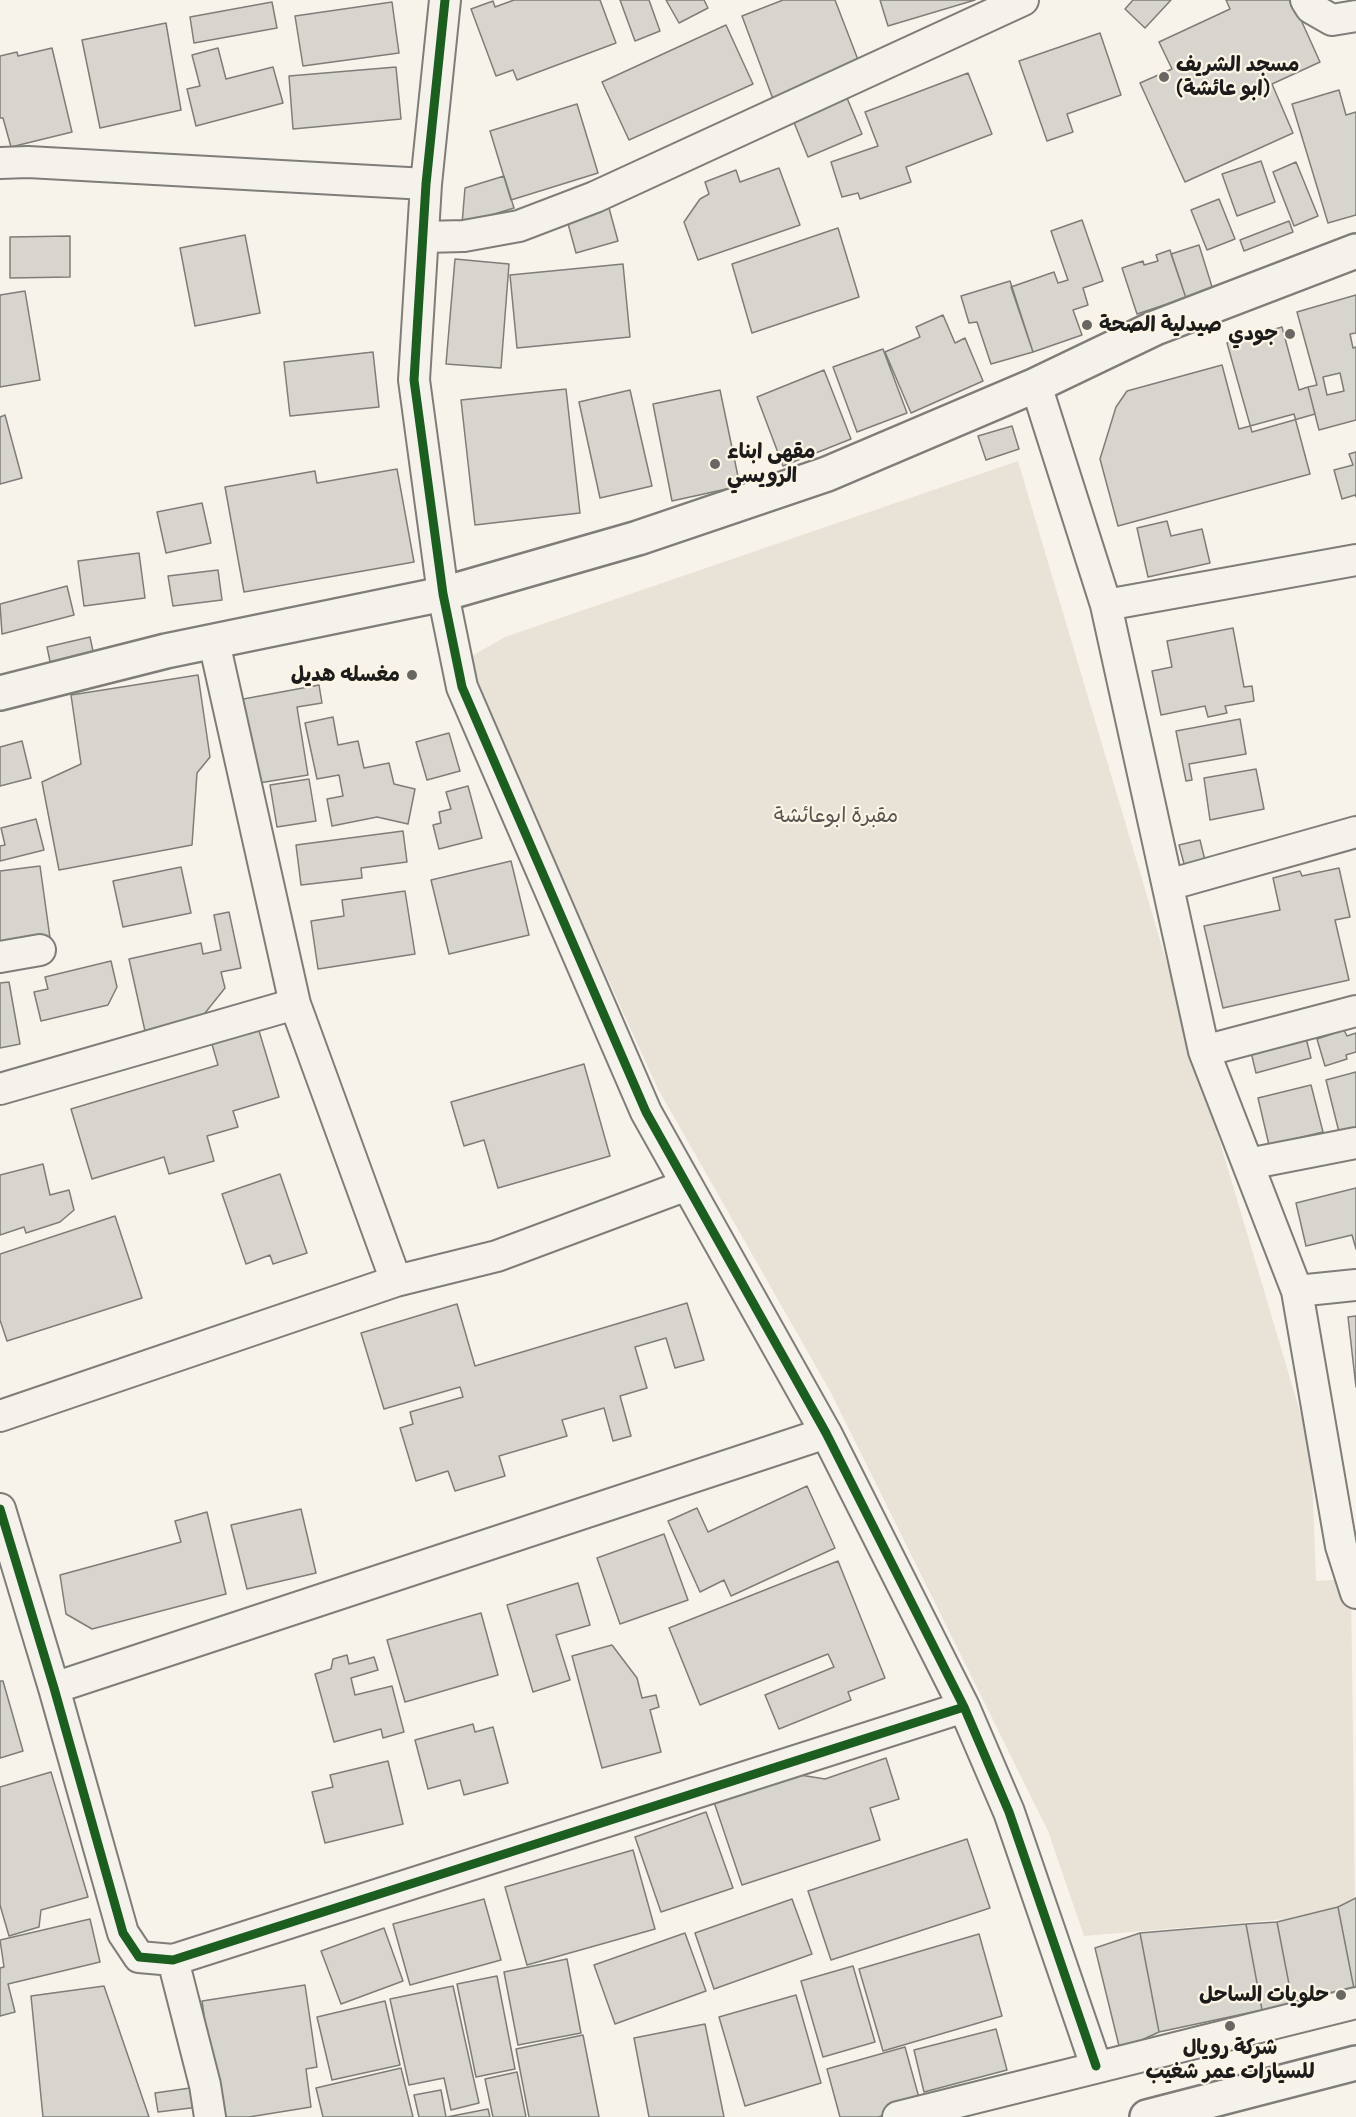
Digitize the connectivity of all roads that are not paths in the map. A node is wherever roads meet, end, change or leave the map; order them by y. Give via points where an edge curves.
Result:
1 (445, 0) edge
2 (1023, 0) edge
3 (1306, 0) edge
4 (1356, 16) edge
5 (0, 163) edge
6 (426, 184) junction
7 (424, 237) junction
8 (1356, 251) edge
9 (1036, 385) junction
10 (1356, 560) edge
11 (443, 594) junction
12 (1106, 605) junction
13 (214, 642) junction
14 (0, 693) edge
15 (1356, 832) edge
16 (1168, 885) junction
17 (40, 950) dead end
18 (0, 957) edge
19 (295, 1004) junction
20 (1356, 1011) edge
21 (1204, 1051) junction
22 (0, 1089) edge
23 (1356, 1143) edge
24 (1248, 1164) junction
25 (687, 1185) junction
26 (396, 1281) junction
27 (1356, 1285) edge
28 (1297, 1290) junction
29 (0, 1416) edge
30 (826, 1433) junction
31 (0, 1509) edge
32 (1356, 1593) edge
33 (54, 1688) junction
34 (964, 1707) junction
35 (173, 1960) junction
36 (1356, 2003) edge
37 (1356, 2063) edge
38 (1096, 2066) junction
39 (210, 2117) edge
40 (898, 2117) edge
41 (1147, 2117) edge

1 - 6 street
2 - 7 street via 584,201 519,226 465,236
3 - 4 street via 1311,8 1332,20
5 - 6 street
6 - 7 street
7 - 11 street via 414,380
8 - 9 main road via 1155,328
9 - 11 main road via 827,474 638,538
9 - 12 street
10 - 12 street
11 - 13 main road
11 - 25 street via 462,687 646,1112
12 - 16 street
13 - 14 main road
13 - 19 street
15 - 16 street
16 - 21 street
17 - 18 street
19 - 22 street
19 - 26 street
20 - 21 street
21 - 24 street
23 - 24 street
24 - 28 street
25 - 26 street via 497,1256
25 - 30 street
26 - 29 street
27 - 28 street
28 - 32 street via 1341,1546
30 - 33 street
30 - 34 street
31 - 33 street
33 - 35 street via 123,1933 139,1957
34 - 35 street
34 - 38 street via 1009,1812
35 - 39 street
36 - 38 street
37 - 41 main road
38 - 40 street

